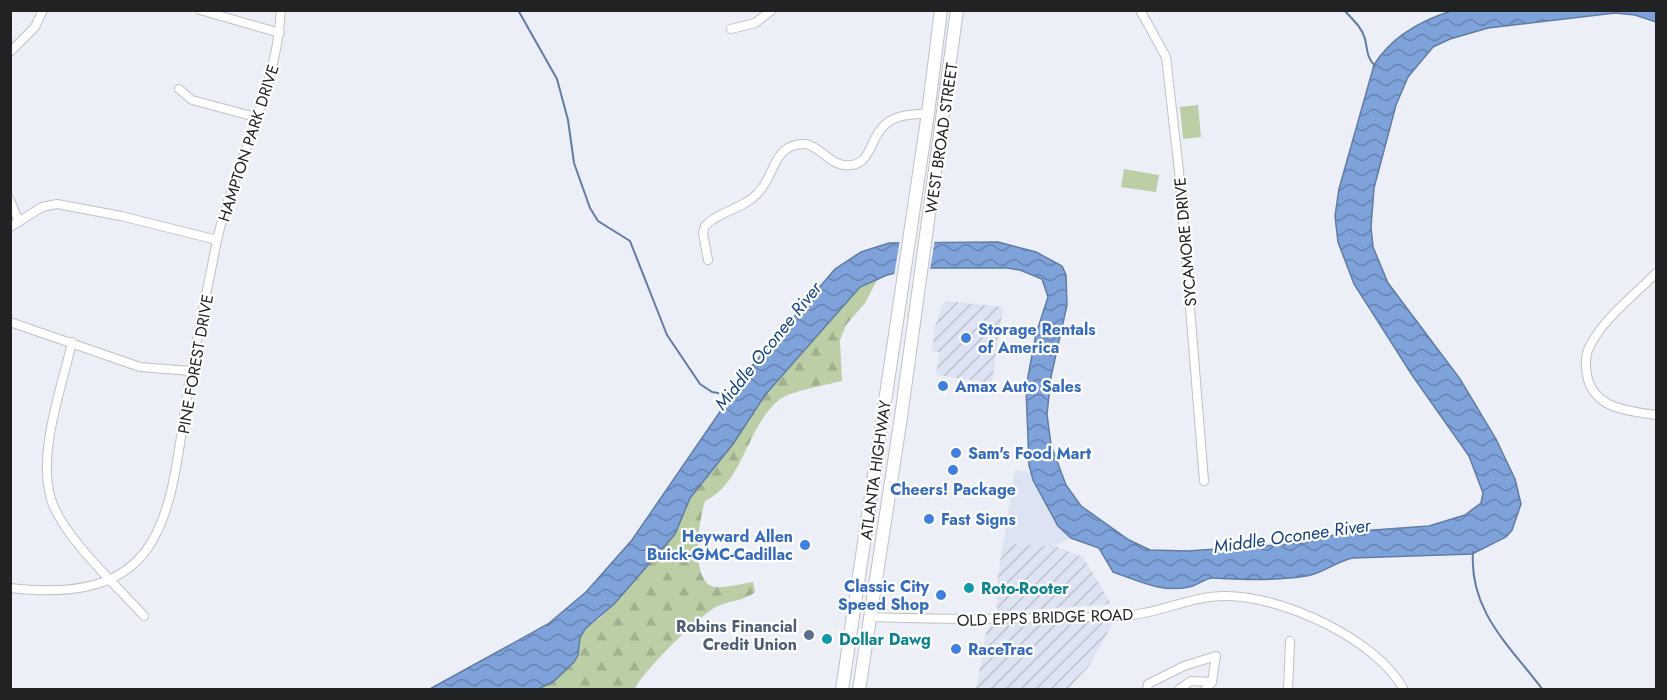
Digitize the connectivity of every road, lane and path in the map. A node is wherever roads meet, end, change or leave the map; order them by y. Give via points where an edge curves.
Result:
1 (43, 10) edge
2 (200, 10) edge
3 (281, 10) edge
4 (772, 10) edge
5 (941, 10) edge
6 (957, 10) edge
7 (1140, 10) edge
8 (731, 29) dead end
9 (279, 33) junction
10 (936, 51) junction
11 (10, 52) edge
12 (952, 53) junction
13 (179, 89) dead end
14 (928, 114) junction
15 (259, 118) junction
16 (10, 200) edge
17 (19, 222) junction
18 (10, 227) edge
19 (217, 240) junction
20 (907, 250) joint
21 (708, 260) dead end
22 (922, 265) joint
23 (1656, 273) edge
24 (10, 322) edge
25 (72, 342) junction
26 (191, 371) junction
27 (1656, 415) edge
28 (1204, 481) dead end
29 (112, 581) junction
30 (10, 588) edge
31 (144, 616) dead end
32 (870, 617) junction
33 (1290, 641) dead end
34 (1212, 682) junction
35 (842, 688) edge
36 (861, 689) edge
37 (1147, 690) edge
38 (1178, 690) edge
39 (1205, 690) edge
40 (1288, 690) edge
41 (1404, 690) edge

1 - 11 street via 35,27
2 - 9 street
3 - 9 street, HAMPTON PARK DRIVE
4 - 8 street via 755,23
5 - 10 main road, WEST BROAD STREET
6 - 12 main road, WEST BROAD STREET
7 - 28 street, SYCAMORE DRIVE via 1166,57
9 - 15 street, HAMPTON PARK DRIVE
10 - 12 main road
10 - 14 main road, WEST BROAD STREET
12 - 22 main road, WEST BROAD STREET
13 - 15 street via 192,100
14 - 20 main road, WEST BROAD STREET
14 - 21 street via 888,122 876,136 866,159 856,164 838,164 810,144 785,149 756,196 705,226
15 - 19 street, HAMPTON PARK DRIVE via 224,210
16 - 17 street
17 - 18 street
17 - 19 street via 42,207 57,204
19 - 26 street, PINE FOREST DRIVE
20 - 35 main road, ATLANTA HIGHWAY
22 - 32 main road, ATLANTA HIGHWAY
23 - 27 street via 1596,335 1585,363 1590,386 1604,402 1619,409
24 - 25 street
25 - 26 street via 140,367
25 - 29 street via 48,446 49,489 64,524
26 - 29 street, PINE FOREST DRIVE via 176,476 166,514 151,545
29 - 30 street via 64,590
29 - 31 street
32 - 36 main road, ATLANTA HIGHWAY
32 - 41 street, OLD EPPS BRIDGE ROAD via 946,620 1142,614 1231,596 1273,605 1330,625 1362,644 1389,667
33 - 40 street
34 - 37 street via 1216,656 1184,666 1148,684
34 - 38 street via 1191,681
34 - 39 street
35 - 36 street

